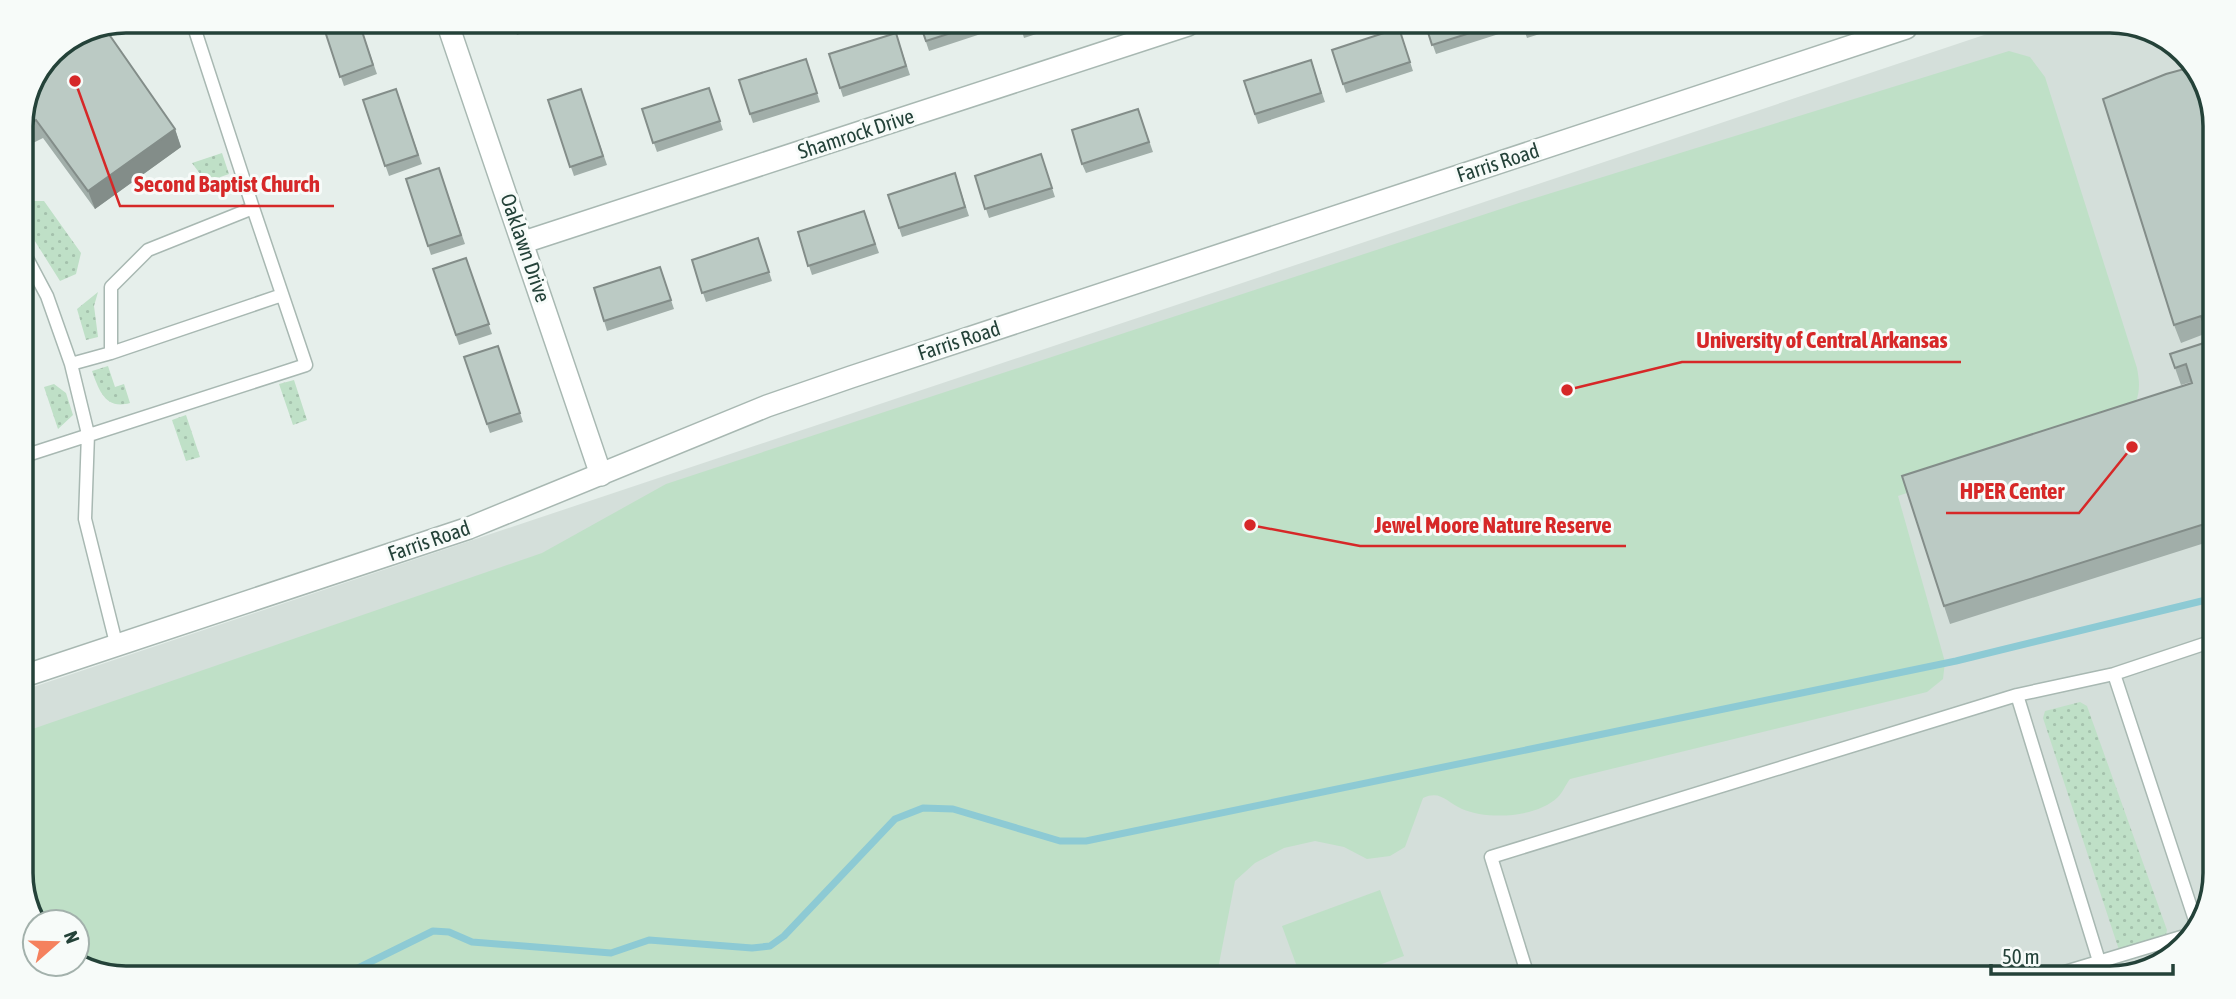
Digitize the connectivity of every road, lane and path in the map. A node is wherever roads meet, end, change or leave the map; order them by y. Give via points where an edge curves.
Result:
1 (196, 33) edge
2 (451, 33) edge
3 (1164, 33) edge
4 (1891, 33) edge
5 (253, 208) junction
6 (524, 242) junction
7 (33, 270) edge
8 (282, 295) junction
9 (111, 353) junction
10 (71, 364) junction
11 (88, 433) junction
12 (33, 453) edge
13 (601, 475) junction
14 (2203, 644) edge
15 (117, 647) junction
16 (33, 673) edge
17 (2113, 674) junction
18 (2017, 695) junction
19 (2193, 914) edge
20 (2174, 940) edge
21 (2099, 961) junction
22 (1525, 966) edge
23 (2083, 966) edge

1 - 5 lane
2 - 6 street, Oaklawn Drive
3 - 6 street, Shamrock Drive
4 - 13 street, Farris Road via 851,377 767,406
5 - 8 lane
5 - 9 lane via 148,250 111,287
6 - 13 street, Oaklawn Drive
7 - 10 lane
8 - 9 lane
8 - 11 lane via 306,365
9 - 10 lane
10 - 11 lane
11 - 12 lane
11 - 15 lane via 85,519
13 - 15 street, Farris Road via 469,528
14 - 17 lane
15 - 16 street, Farris Road
17 - 18 lane
17 - 19 lane
18 - 21 lane
18 - 22 lane via 1491,857
20 - 21 lane
21 - 23 lane

